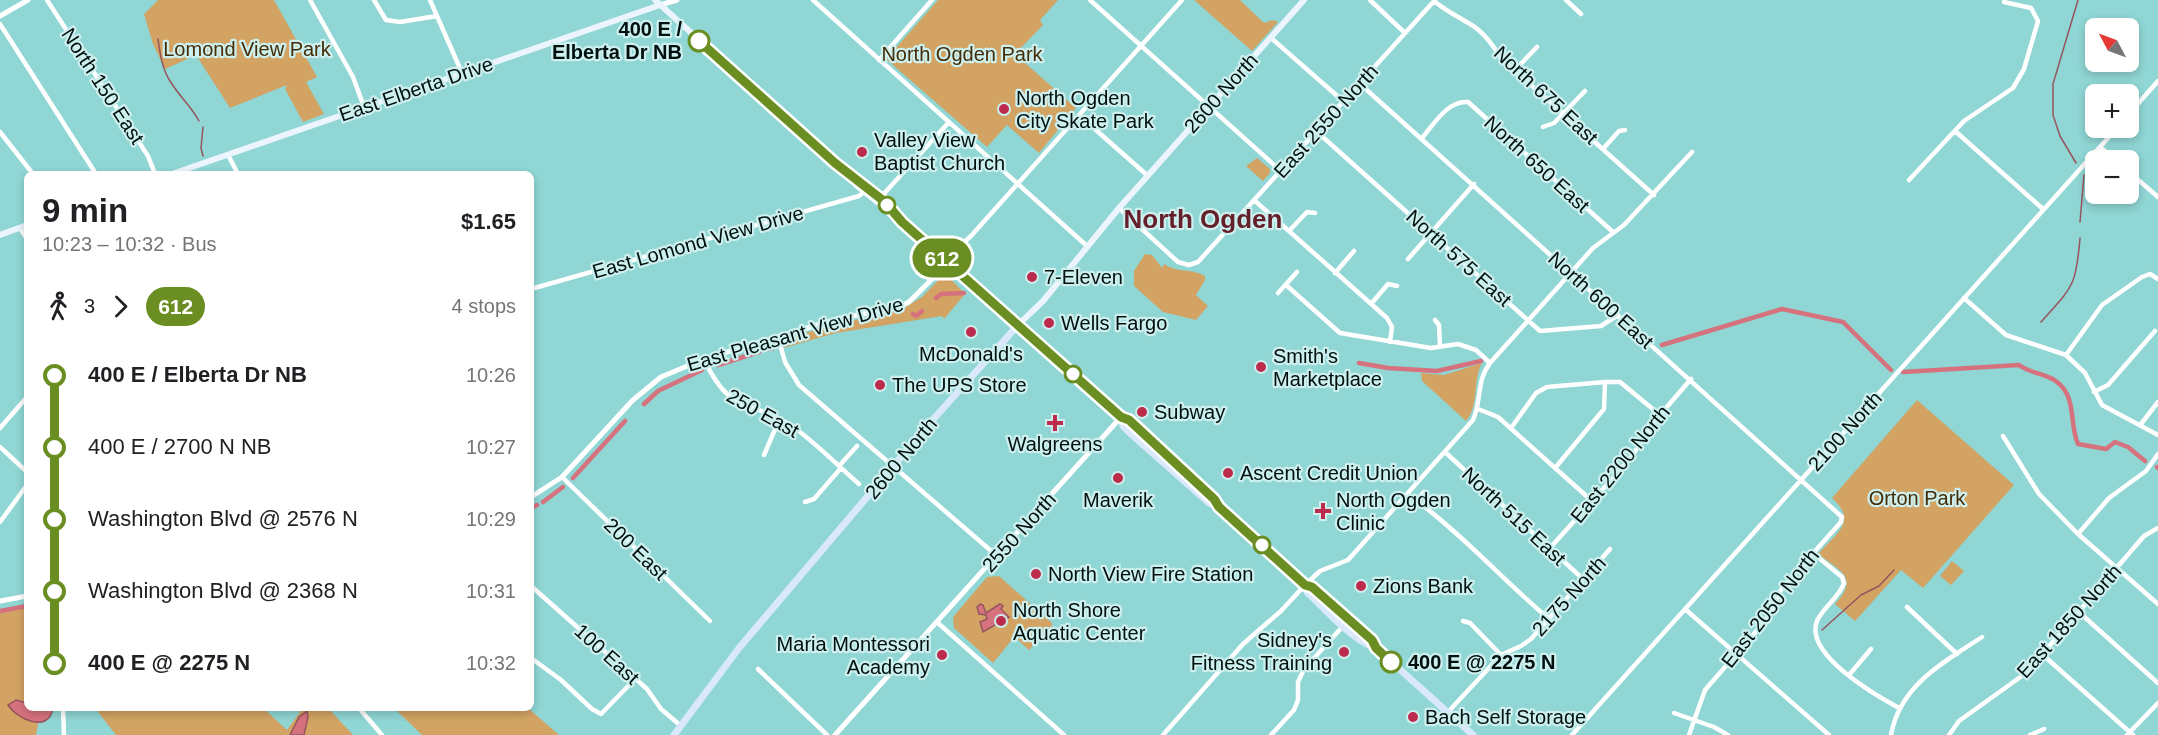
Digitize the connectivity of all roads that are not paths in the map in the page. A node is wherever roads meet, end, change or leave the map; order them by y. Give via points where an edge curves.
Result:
1 (28, 0) edge
2 (47, 0) edge
3 (310, 0) edge
4 (374, 0) edge
5 (430, 0) edge
6 (676, 0) edge
7 (813, 0) edge
8 (932, 0) edge
9 (1090, 0) edge
10 (1182, 0) edge
11 (1304, 0) edge
12 (1370, 0) edge
13 (1566, 0) edge
14 (1434, 1) edge
15 (2004, 2) dead end
16 (657, 3) edge
17 (1581, 14) dead end
18 (0, 16) edge
19 (437, 16) junction
20 (0, 24) edge
21 (1405, 33) junction
22 (1271, 38) junction
23 (1142, 46) junction
24 (1537, 47) dead end
25 (879, 60) junction
26 (1515, 70) junction
27 (462, 73) junction
28 (2158, 81) edge
29 (1359, 83) junction
30 (1585, 91) dead end
31 (1342, 101) junction
32 (2139, 103) edge
33 (1209, 106) junction
34 (364, 107) junction
35 (1564, 114) junction
36 (1079, 115) junction
37 (948, 122) junction
38 (1543, 127) dead end
39 (1625, 130) dead end
40 (1316, 131) junction
41 (1955, 131) junction
42 (0, 132) edge
43 (1422, 138) junction
44 (2108, 138) edge
45 (2100, 147) junction
46 (1603, 149) junction
47 (2104, 150) edge
48 (1692, 152) dead end
49 (228, 155) junction
50 (31, 171) edge
51 (94, 171) edge
52 (154, 171) edge
53 (181, 171) edge
54 (236, 171) edge
55 (1281, 171) junction
56 (1148, 176) junction
57 (854, 177) junction
58 (2139, 179) edge
59 (1909, 180) dead end
60 (1018, 184) junction
61 (1474, 184) junction
62 (864, 192) junction
63 (2157, 193) edge
64 (1654, 195) junction
65 (880, 198) junction
66 (1254, 200) junction
67 (1119, 208) junction
68 (2043, 209) junction
69 (1315, 213) dead end
70 (894, 215) junction
71 (24, 226) edge
72 (1289, 231) junction
73 (1432, 232) junction
74 (1613, 232) junction
75 (0, 235) edge
76 (1087, 246) junction
77 (958, 250) junction
78 (1354, 251) dead end
79 (1408, 259) dead end
80 (944, 260) junction
81 (952, 267) junction
82 (1297, 272) dead end
83 (1335, 273) junction
84 (1570, 273) junction
85 (935, 276) junction
86 (2158, 279) edge
87 (1286, 285) junction
88 (1397, 286) dead end
89 (534, 288) edge
90 (1278, 293) dead end
91 (1964, 298) junction
92 (1371, 304) junction
93 (1618, 315) junction
94 (1435, 320) dead end
95 (1528, 321) junction
96 (1018, 325) junction
97 (2155, 331) dead end
98 (777, 337) junction
99 (1390, 342) junction
100 (1440, 347) junction
101 (2066, 355) junction
102 (704, 359) junction
103 (1491, 363) junction
104 (1691, 380) junction
105 (1605, 382) junction
106 (2094, 392) junction
107 (24, 400) edge
108 (2158, 402) edge
109 (1478, 409) junction
110 (1660, 415) junction
111 (1121, 417) junction
112 (779, 420) junction
113 (2141, 424) junction
114 (0, 428) edge
115 (1511, 428) junction
116 (2003, 435) dead end
117 (2158, 435) edge
118 (857, 446) dead end
119 (0, 447) edge
120 (1445, 452) junction
121 (2158, 454) edge
122 (764, 455) dead end
123 (840, 467) junction
124 (892, 468) junction
125 (1555, 468) junction
126 (24, 469) edge
127 (562, 477) junction
128 (1802, 480) junction
129 (859, 484) dead end
130 (24, 489) edge
131 (1424, 492) dead end
132 (534, 495) edge
133 (1417, 501) junction
134 (1592, 501) junction
135 (805, 502) dead end
136 (1219, 507) junction
137 (1410, 508) dead end
138 (1842, 517) joint
139 (0, 522) edge
140 (2158, 528) edge
141 (2078, 534) junction
142 (1550, 548) junction
143 (1610, 549) dead end
144 (1813, 552) junction
145 (998, 556) junction
146 (2118, 569) junction
147 (1583, 579) junction
148 (1305, 585) junction
149 (534, 589) edge
150 (24, 597) edge
151 (0, 601) edge
152 (2158, 604) edge
153 (1907, 607) dead end
154 (1685, 609) junction
155 (2080, 613) junction
156 (1548, 618) junction
157 (710, 621) dead end
158 (1463, 621) dead end
159 (938, 622) junction
160 (1344, 625) junction
161 (1982, 637) dead end
162 (1376, 648) junction
163 (1871, 649) dead end
164 (1736, 654) junction
165 (1957, 654) junction
166 (1501, 655) junction
167 (2043, 655) junction
168 (534, 660) edge
169 (758, 669) dead end
170 (1849, 675) junction
171 (635, 679) junction
172 (2158, 683) edge
173 (2158, 703) edge
174 (1899, 708) junction
175 (63, 711) edge
176 (361, 711) edge
177 (1448, 712) junction
178 (1674, 712) dead end
179 (1693, 720) junction
180 (680, 725) junction
181 (2044, 729) dead end
182 (2130, 734) edge
183 (64, 735) edge
184 (382, 735) edge
185 (674, 735) edge
186 (827, 735) edge
187 (836, 735) edge
188 (1064, 735) edge
189 (1163, 735) edge
190 (1271, 735) edge
191 (1473, 735) edge
192 (1572, 735) edge
193 (1689, 735) edge
194 (1728, 735) edge
195 (1829, 735) edge
196 (1891, 735) edge
197 (1949, 735) edge
198 (2030, 735) edge

1 - 18 street
2 - 52 street, North 150 East via 148,156
3 - 34 street via 353,77
4 - 19 street via 386,20 400,22
5 - 19 street
6 - 16 street
7 - 25 street
8 - 25 street
9 - 23 street
10 - 23 street
11 - 22 main road, 2600 North
12 - 21 street
13 - 17 street
14 - 21 street, East 2550 North
14 - 26 street, North 675 East via 1471,25
15 - 41 street via 2031,8 2038,21 2024,69 2013,87
16 - 27 main road, East Elberta Drive
16 - 57 main road
19 - 27 street
20 - 51 street
21 - 29 street, East 2550 North
22 - 31 street
22 - 33 main road, 2600 North
23 - 33 street
23 - 36 street
24 - 26 street
25 - 37 street
26 - 35 street, North 675 East
27 - 34 main road, East Elberta Drive
28 - 32 street
29 - 31 street, East 2550 North
29 - 43 street, North 600 East
30 - 35 street
31 - 40 street, East 2550 North
33 - 55 street
33 - 56 main road, 2600 North
34 - 49 main road, East Elberta Drive
35 - 38 street
35 - 46 street, North 675 East
36 - 56 street
36 - 60 street
37 - 60 street
37 - 65 street
39 - 46 street via 1619,131
40 - 55 street, East 2550 North
40 - 73 street, North 575 East
41 - 59 street
41 - 68 street
42 - 50 street
43 - 61 street, North 600 East
43 - 74 street, North 650 East via 1451,105 1468,102
44 - 45 street, 2100 North
45 - 47 street
45 - 68 street, 2100 North
46 - 64 street, North 675 East
48 - 64 street
49 - 53 main road, East Elberta Drive
49 - 54 street
55 - 66 street, East 2550 North
56 - 67 main road, 2600 North
57 - 62 main road
57 - 65 main road
58 - 63 street
60 - 76 street
60 - 77 street
61 - 73 street
61 - 84 street, North 600 East
62 - 70 main road
62 - 89 street, East Lomond View Drive
64 - 74 street
65 - 70 main road
66 - 67 street, East 2550 North via 1207,253 1189,265 1178,262
66 - 72 street
67 - 76 main road, 2600 North
68 - 91 street, 2100 North
69 - 72 street via 1306,212
70 - 80 main road
71 - 75 main road
72 - 83 street
73 - 79 street
73 - 95 street, North 575 East
74 - 84 street
76 - 96 main road, 2600 North via 1043,301
77 - 80 street
77 - 81 street
78 - 83 street
80 - 81 main road
80 - 85 street
81 - 85 street, East Pleasant View Drive
81 - 96 main road
82 - 87 street
83 - 92 street
84 - 93 street, North 600 East
84 - 95 street
85 - 98 street, East Pleasant View Drive via 899,307
86 - 101 street via 2150,274 2142,277 2102,305
87 - 90 street
87 - 99 street via 1338,332
88 - 92 street via 1388,284
91 - 101 street via 2006,335
91 - 128 street, 2100 North
92 - 99 street via 1392,327
93 - 95 street, North 575 East via 1601,326 1546,332
93 - 104 street, North 600 East
94 - 100 street via 1439,325
95 - 103 street
96 - 111 main road
96 - 124 main road, 2600 North
97 - 106 street via 2108,385
98 - 102 street, East Pleasant View Drive
98 - 124 street via 784,362 799,385
99 - 100 street
100 - 103 street via 1467,345
101 - 106 street via 2085,373
102 - 112 street, 250 East via 718,386 729,397
102 - 127 street, East Pleasant View Drive via 661,377 642,391
103 - 109 street via 1482,373
104 - 110 street, East 2200 North
104 - 128 street, North 600 East
105 - 110 street via 1620,382
105 - 115 street via 1547,387 1536,393
105 - 125 street via 1604,409
106 - 113 street via 2110,411
107 - 114 street
108 - 113 street
109 - 115 street via 1498,417
109 - 120 street
110 - 134 street, East 2200 North via 1629,460
111 - 136 main road via 1129,420
111 - 136 main road via 1123,426 1151,452 1209,503
111 - 145 street, 2550 North
112 - 122 street
112 - 123 street, 250 East via 804,435
113 - 117 street
115 - 125 street
116 - 141 street via 2038,494
118 - 123 street
119 - 126 street
120 - 142 street, North 515 East
120 - 148 street via 1348,560 1320,571
121 - 141 street via 2146,471 2109,498
123 - 129 street, 250 East
123 - 135 street via 814,499
124 - 145 street
124 - 180 main road, 2600 North
125 - 134 street
127 - 132 street, East Pleasant View Drive
127 - 157 street, 200 East
128 - 138 street, North 600 East
128 - 154 street, 2100 North
130 - 139 street
131 - 133 street
133 - 137 street
133 - 156 street
134 - 142 street, East 2200 North
136 - 148 main road
138 - 144 street, East 2050 North
140 - 146 street, East 1850 North via 2144,536
141 - 146 street
142 - 147 street, North 515 East
143 - 147 street, 2175 North
144 - 164 street, East 2050 North via 1782,588 1766,620
144 - 170 street via 1844,583 1815,630 1822,650
145 - 159 street, 2550 North
146 - 152 street
146 - 155 street, East 1850 North
147 - 156 street, 2175 North
148 - 160 main road via 1307,592
148 - 162 main road via 1336,607
148 - 189 street via 1245,643
149 - 171 street, 100 East
150 - 151 street
153 - 165 street
154 - 164 street
154 - 192 street, 2100 North
155 - 167 street, East 1850 North
155 - 172 street
156 - 166 street, 2175 North via 1531,639
158 - 166 street via 1470,623
159 - 187 street, 2550 North
159 - 188 street
160 - 162 main road
160 - 190 street via 1304,669 1294,710
161 - 165 street
162 - 177 main road
163 - 170 street
164 - 179 street, East 2050 North via 1705,690
164 - 195 street
165 - 174 street via 1929,672
166 - 177 street, 2175 North
167 - 182 street
167 - 197 street, East 1850 North via 2026,673 1959,721
168 - 171 street via 601,714
169 - 186 street
170 - 174 street
171 - 180 street, 100 East
173 - 182 street
174 - 196 street
175 - 183 street
176 - 184 street
177 - 191 main road
178 - 179 street
179 - 193 street, East 2050 North
179 - 194 street
180 - 185 main road, 2600 North
181 - 198 street

